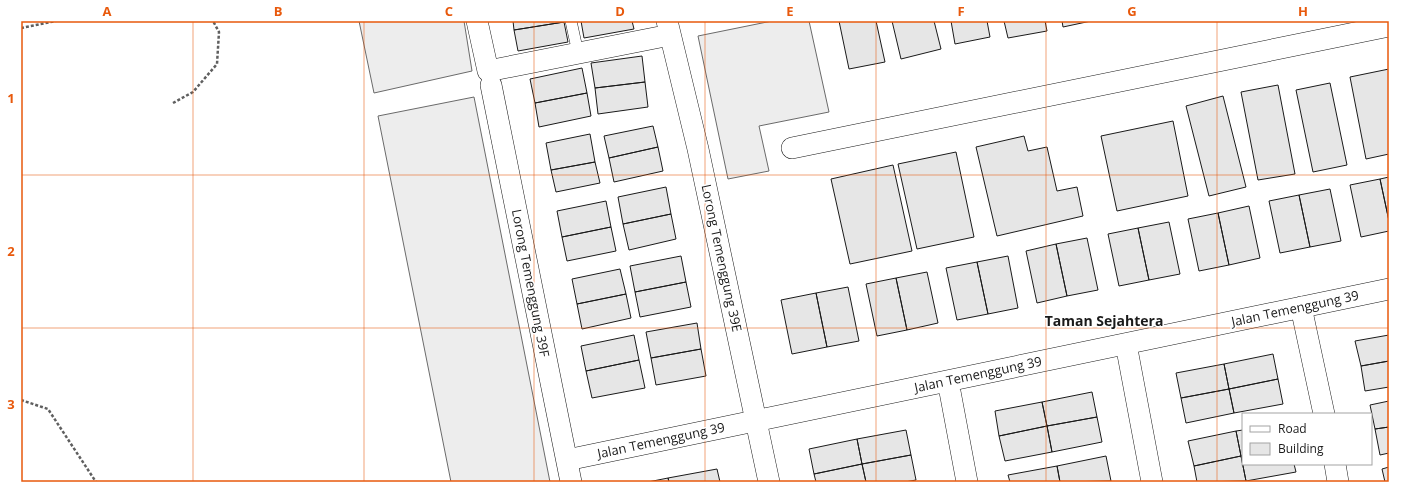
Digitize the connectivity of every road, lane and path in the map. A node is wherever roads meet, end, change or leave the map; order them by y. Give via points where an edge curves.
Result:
1 (56, 21) edge
2 (213, 21) edge
3 (477, 21) edge
4 (571, 21) edge
5 (1389, 26) edge
6 (21, 28) edge
7 (669, 28) edge
8 (578, 53) junction
9 (490, 78) junction
10 (173, 103) dead end
11 (792, 148) dead end
12 (1389, 289) edge
13 (1301, 307) junction
14 (1126, 344) junction
15 (948, 381) junction
16 (21, 400) edge
17 (1324, 413) edge
18 (758, 420) junction
19 (567, 460) junction
20 (1335, 465) edge
21 (96, 482) edge
22 (571, 482) edge
23 (770, 482) edge
24 (967, 482) edge
25 (1152, 482) edge
26 (1338, 482) edge

1 - 6 path
2 - 10 path via 219,32 217,64 193,92
3 - 9 street, Lorong Temenggung 39F
4 - 8 lane
5 - 11 street
7 - 8 street
7 - 18 street, Lorong Temenggung 39E
8 - 9 street
9 - 19 street, Lorong Temenggung 39F
12 - 13 street, Jalan Temenggung 39
13 - 14 street, Jalan Temenggung 39
13 - 17 street
14 - 15 street, Jalan Temenggung 39
14 - 25 street
15 - 18 street, Jalan Temenggung 39
15 - 24 street
16 - 21 path via 48,409
18 - 19 street, Jalan Temenggung 39
18 - 23 street, Lorong Temenggung 39E
19 - 22 street, Lorong Temenggung 39F
20 - 26 street

